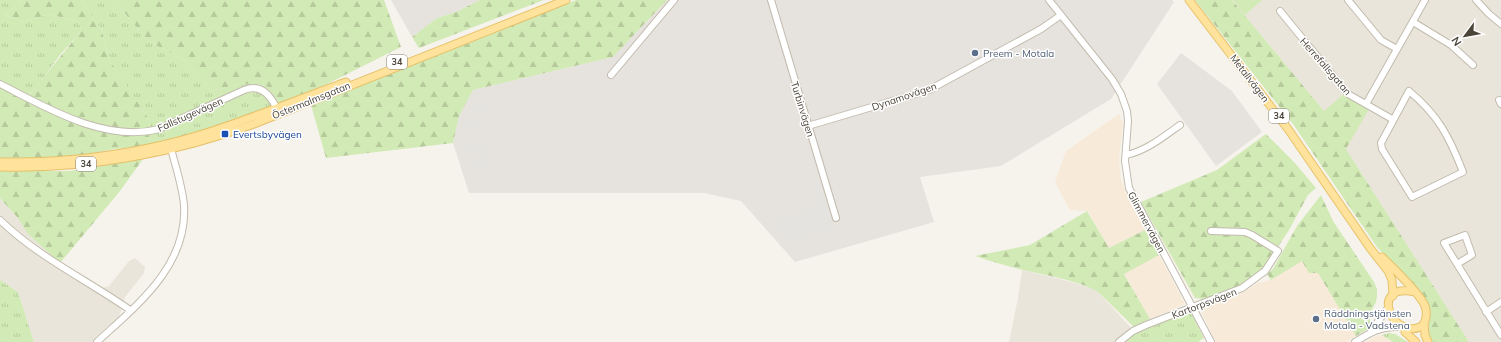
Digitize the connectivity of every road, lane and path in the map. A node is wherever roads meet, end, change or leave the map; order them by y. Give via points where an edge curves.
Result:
1 (554, 0) edge
2 (566, 0) edge
3 (674, 0) edge
4 (771, 0) edge
5 (1049, 0) edge
6 (1189, 0) edge
7 (1348, 0) edge
8 (1425, 0) edge
9 (1476, 0) edge
10 (1280, 11) dead end
11 (1062, 15) junction
12 (1413, 22) junction
13 (1501, 24) edge
14 (1397, 49) junction
15 (1473, 65) dead end
16 (611, 75) dead end
17 (0, 84) edge
18 (1366, 104) junction
19 (277, 111) junction
20 (1392, 119) junction
21 (1180, 125) dead end
22 (808, 126) junction
23 (171, 146) junction
24 (1126, 156) junction
25 (0, 162) edge
26 (0, 167) edge
27 (836, 218) dead end
28 (0, 220) edge
29 (1211, 231) dead end
30 (1363, 237) junction
31 (1457, 264) junction
32 (1415, 292) junction
33 (1393, 296) junction
34 (1501, 302) edge
35 (1193, 306) junction
36 (1388, 308) junction
37 (130, 310) junction
38 (1486, 312) junction
39 (1424, 323) junction
40 (1397, 327) junction
41 (1370, 332) junction
42 (1405, 332) junction
43 (1501, 335) edge
44 (97, 342) edge
45 (1119, 342) edge
46 (1211, 342) edge
47 (1355, 342) edge
48 (1416, 342) edge
49 (1428, 342) edge

1 - 19 main road, Östermalmsgatan / 34
2 - 19 main road, Östermalmsgatan / 34
3 - 16 street
4 - 22 street, Turbinvägen
5 - 11 street
6 - 30 main road, Metallvägen / 34 via 1267,101
7 - 14 street via 1381,40
8 - 12 street
9 - 13 street
10 - 18 street, Herrefallsgatan via 1348,94
11 - 22 street, Dynamovägen via 929,90
11 - 24 street, Glimmervägen via 1121,94 1128,121
12 - 14 street
12 - 15 street via 1451,45
14 - 18 street
17 - 19 street, Fallstugevägen via 71,118 110,130 126,132 160,129 252,88 265,91
18 - 20 street, Herrefallsgatan
19 - 23 main road, Östermalmsgatan / 34
20 - 20 street via 1409,91 1423,102 1445,131 1463,172 1412,197 1382,148 1381,143
21 - 24 street via 1146,148
22 - 27 street, Turbinvägen
23 - 25 main road, Östermalmsgatan / 34 via 86,159
23 - 26 main road, Östermalmsgatan / 34 via 125,159 88,164
23 - 37 street via 183,196 181,237 164,274
24 - 35 street, Glimmervägen via 1130,192
28 - 37 street via 71,273
29 - 35 street, Kartorpsvägen via 1245,232 1278,251 1265,271 1250,283 1234,292
30 - 32 main road, Metallvägen / 34
30 - 33 main road, Metallvägen / 34 via 1391,275
31 - 31 street via 1444,243 1465,235 1472,254
31 - 38 street
32 - 33 main road via 1400,292
32 - 39 main road, 34 via 1426,309
33 - 36 main road, 34
34 - 38 street
35 - 45 street, Kartorpsvägen via 1133,331
35 - 46 street, Glimmervägen
36 - 40 main road via 1389,316
36 - 41 street
37 - 44 street
38 - 43 street
39 - 42 main road via 1416,330
39 - 49 main road, 34
40 - 41 street via 1386,327
40 - 42 main road
41 - 47 street
42 - 48 main road

